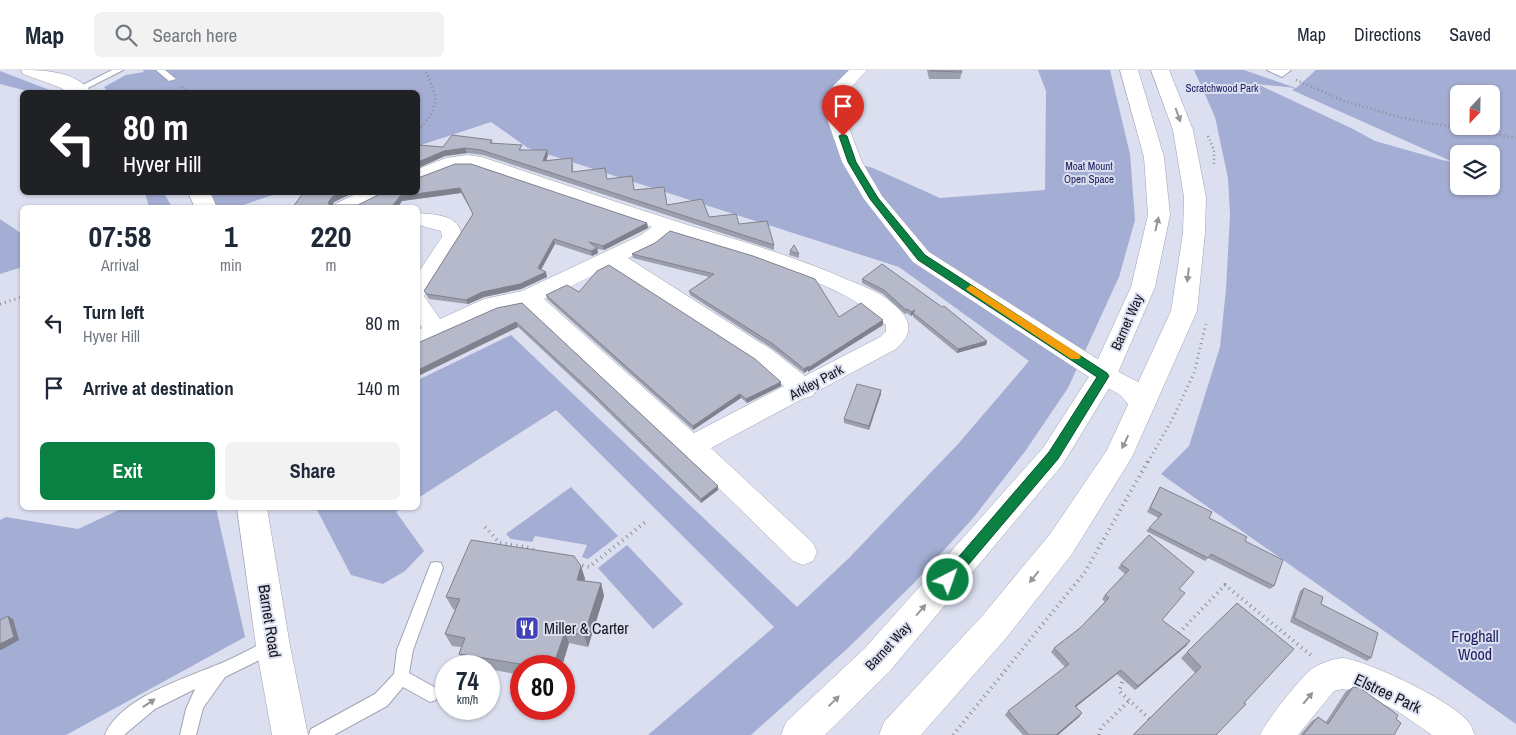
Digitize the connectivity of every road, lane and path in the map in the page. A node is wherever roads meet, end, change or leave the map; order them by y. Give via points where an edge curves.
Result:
1 (30, 70) edge
2 (119, 70) edge
3 (160, 70) edge
4 (425, 70) edge
5 (859, 70) edge
6 (1129, 70) edge
7 (1160, 70) edge
8 (1272, 70) edge
9 (1284, 72) edge
10 (172, 79) dead end
11 (77, 90) edge
12 (81, 90) edge
13 (420, 128) edge
14 (1516, 138) edge
15 (420, 175) edge
16 (371, 195) edge
17 (349, 205) edge
18 (420, 219) edge
19 (666, 225) junction
20 (612, 257) junction
21 (420, 287) edge
22 (528, 296) junction
23 (20, 298) edge
24 (0, 304) edge
25 (420, 310) edge
26 (426, 335) edge
27 (1104, 376) junction
28 (804, 389) junction
29 (1142, 406) junction
30 (692, 446) junction
31 (252, 510) edge
32 (648, 520) dead end
33 (485, 527) dead end
34 (803, 552) dead end
35 (542, 557) edge
36 (570, 563) edge
37 (436, 568) dead end
38 (1178, 633) edge
39 (273, 646) junction
40 (222, 671) junction
41 (1123, 675) edge
42 (1332, 675) junction
43 (401, 677) junction
44 (430, 694) dead end
45 (1130, 700) junction
46 (1154, 724) edge
47 (113, 735) edge
48 (188, 735) edge
49 (290, 735) edge
50 (317, 735) edge
51 (799, 735) edge
52 (897, 735) edge
53 (1099, 735) edge
54 (1277, 735) edge
55 (1458, 735) edge

1 - 11 main road
2 - 12 lane
3 - 10 lane
4 - 13 path via 436,94 432,110
5 - 27 street via 840,89 832,107 852,162 880,206 921,257
27 -> 6 main road, Barnet Way via 1143,287 1159,215 1154,158
7 -> 29 main road via 1183,130 1195,196 1194,233 1184,311
8 - 9 lane
9 - 14 path via 1344,101 1402,118
15 - 19 street, Arkley Park via 452,161 475,161
16 - 17 street
18 - 21 street via 444,223 451,228 452,237
19 - 20 street via 648,240
19 - 28 street, Arkley Park via 840,284 870,298 892,314 898,322 898,330 888,344
20 - 22 street
20 - 28 street via 764,356
22 - 26 street via 492,305
22 - 30 street
23 - 24 path
25 - 26 street
27 - 29 street via 1128,389
51 -> 27 main road, Barnet Way via 877,660 1053,456
28 - 30 street, Arkley Park
29 -> 52 main road via 1118,457 1061,544 995,626
30 - 34 street
31 - 39 main road, Barnet Road
32 - 36 path via 589,567
33 - 35 path via 500,543 531,548
37 - 43 lane via 405,650
38 - 42 path via 1225,585
39 - 40 lane
39 - 49 main road, Barnet Road
47 -> 40 lane via 136,712 165,693
40 - 48 lane via 198,699 191,714
41 - 45 path via 1123,684 1118,690
54 -> 42 street via 1323,680
42 - 55 street, Elstree Park via 1346,674 1392,691 1440,719
43 - 44 lane
43 - 50 lane via 381,700
45 - 46 path
45 - 53 path via 1101,728

